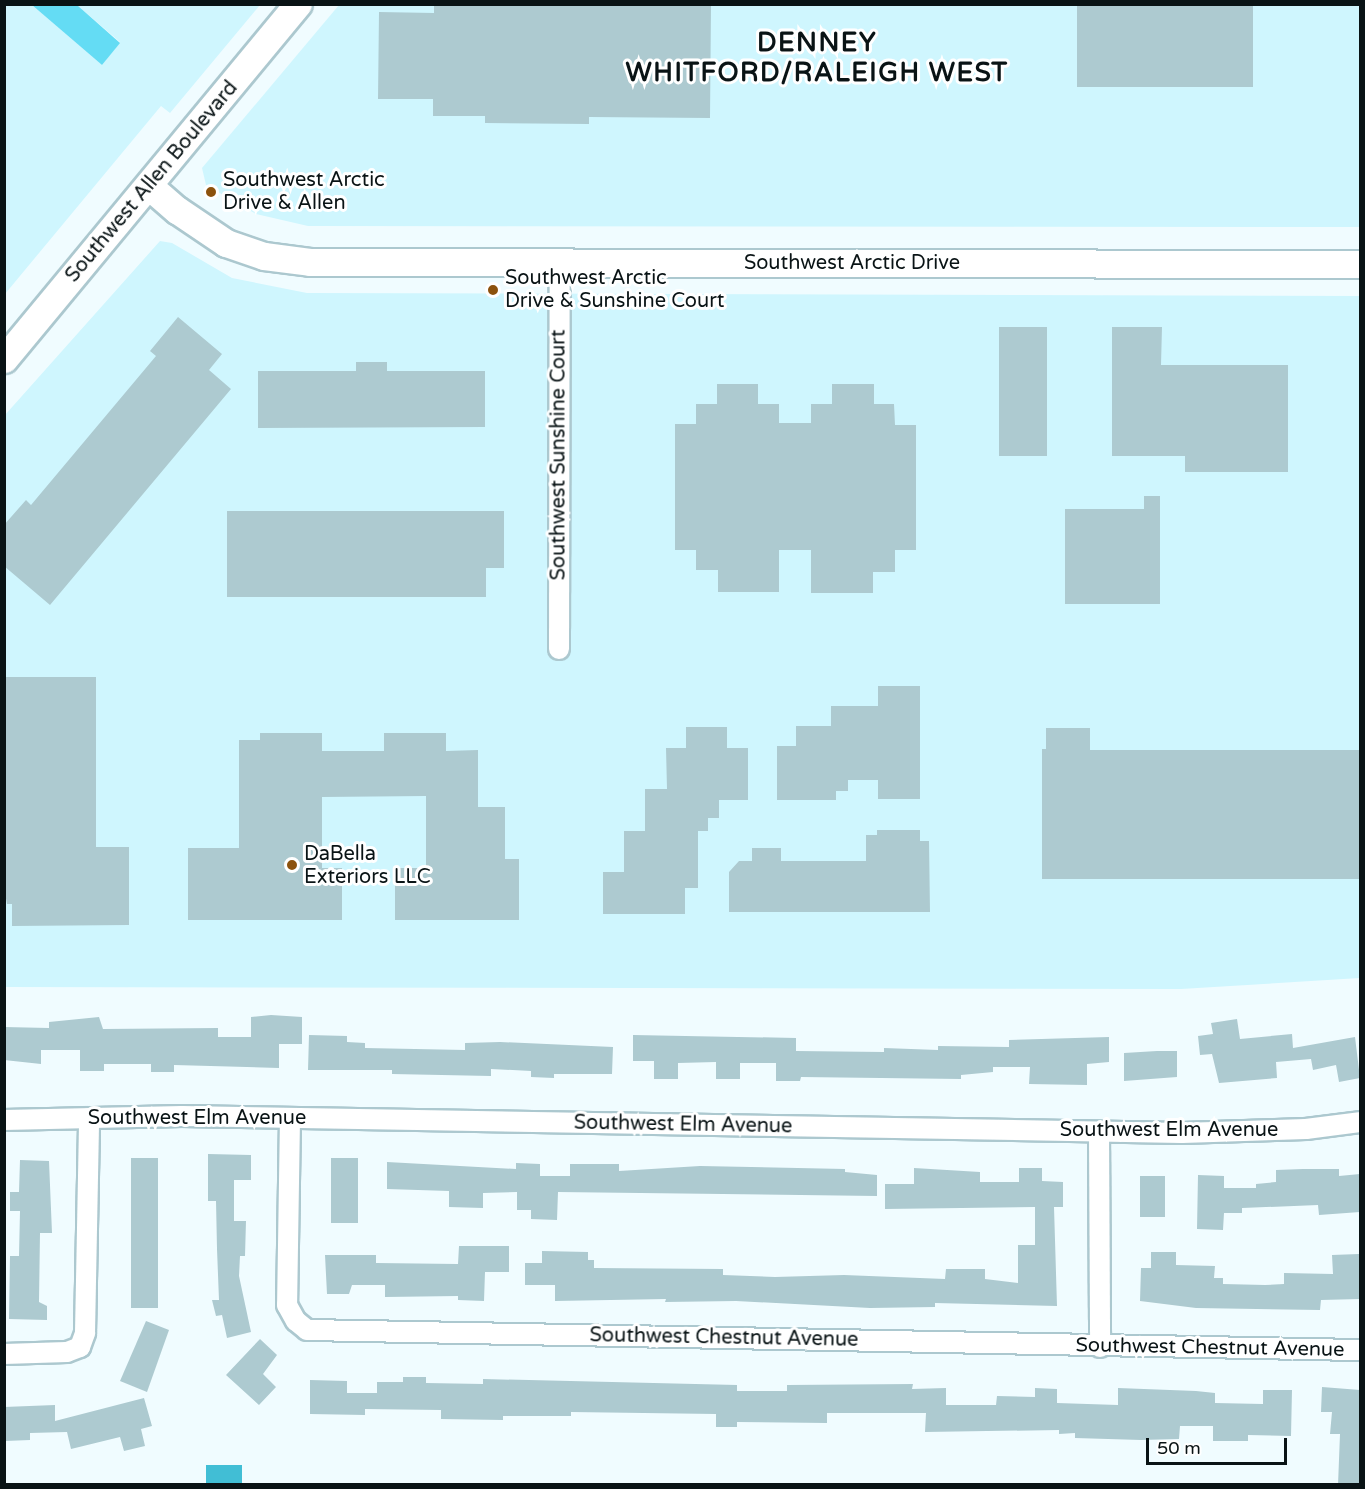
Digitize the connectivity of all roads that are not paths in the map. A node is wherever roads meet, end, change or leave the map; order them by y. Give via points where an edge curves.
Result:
1 (298, 4) edge
2 (149, 186) junction
3 (560, 262) junction
4 (1360, 264) edge
5 (4, 359) edge
6 (559, 648) dead end
7 (89, 1118) junction
8 (290, 1118) junction
9 (4, 1120) edge
10 (1360, 1122) edge
11 (1100, 1132) junction
12 (1100, 1347) junction
13 (1360, 1350) edge
14 (4, 1354) edge

1 - 2 street, Southwest Allen Boulevard
2 - 3 street, Southwest Arctic Drive via 226,243 280,259
2 - 5 street, Southwest Allen Boulevard
3 - 4 street, Southwest Arctic Drive
3 - 6 street, Southwest Sunshine Court
7 - 8 street, Southwest Elm Avenue
7 - 9 street, Southwest Elm Avenue
7 - 14 street via 85,1334 80,1347 67,1352
8 - 11 street, Southwest Elm Avenue
8 - 12 street, Southwest Chestnut Avenue via 287,1305 296,1321 308,1329
10 - 11 street, Southwest Elm Avenue via 1259,1131
11 - 12 street
12 - 13 street, Southwest Chestnut Avenue

